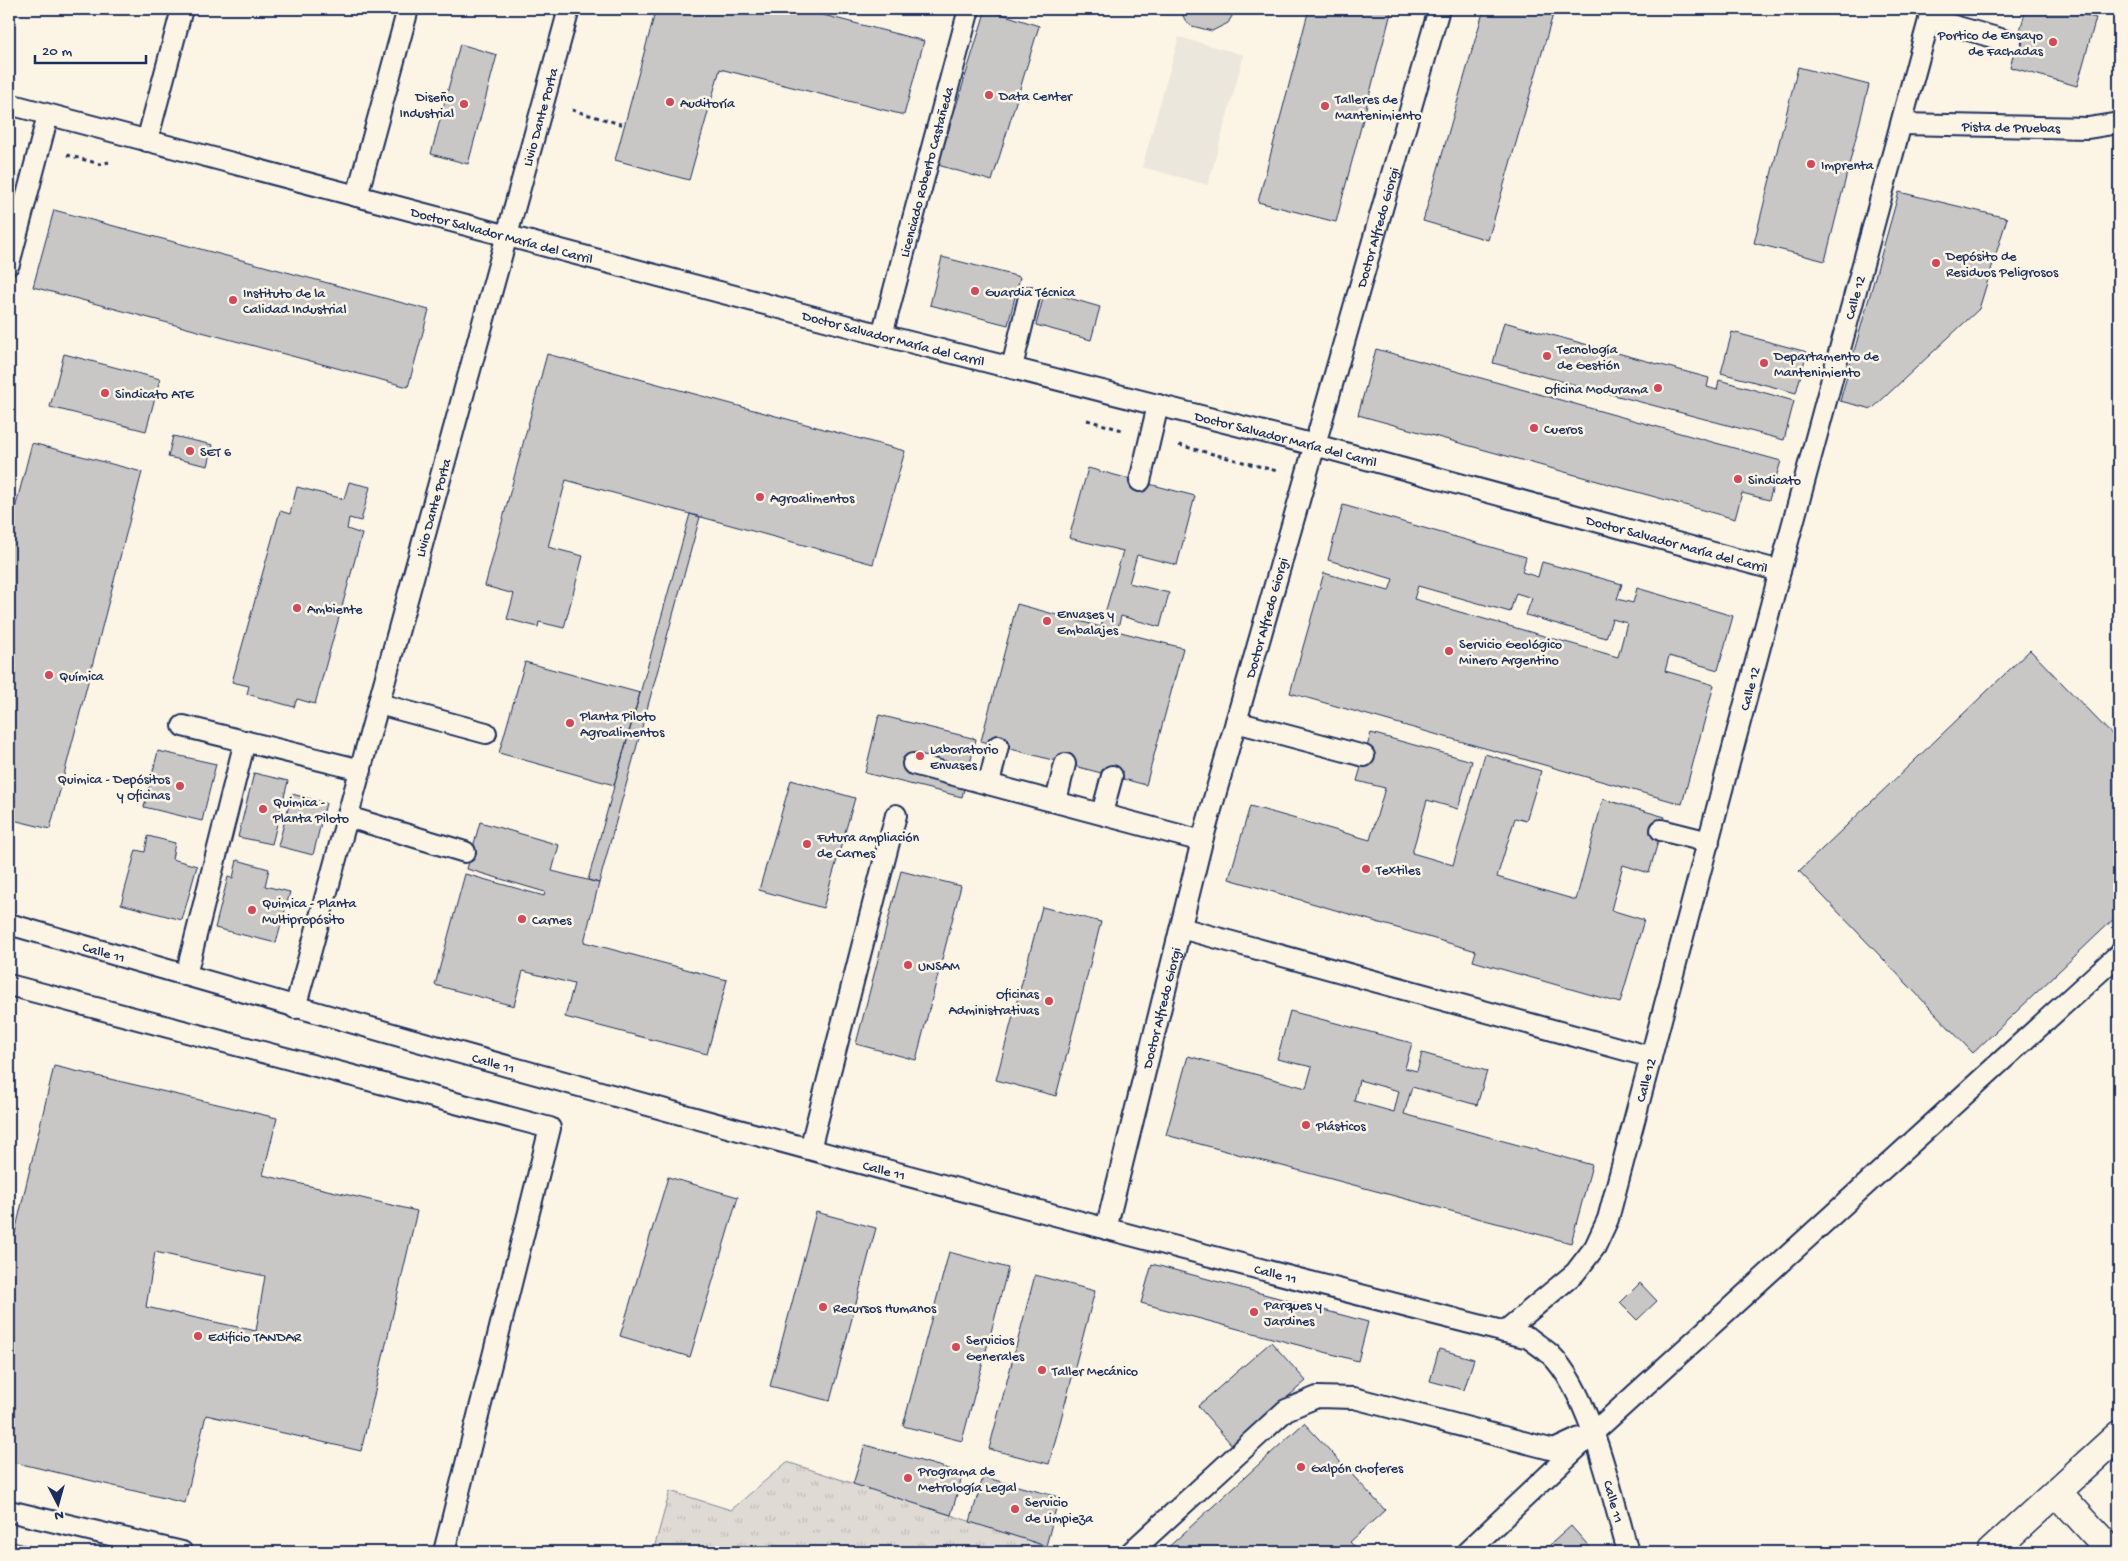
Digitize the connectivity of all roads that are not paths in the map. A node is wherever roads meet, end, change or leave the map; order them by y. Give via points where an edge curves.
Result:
1 (182, 9) edge
2 (408, 9) edge
3 (569, 9) edge
4 (969, 9) edge
5 (1439, 9) edge
6 (1931, 14) edge
7 (2011, 42) dead end
8 (9, 104) edge
9 (48, 115) junction
10 (2119, 123) edge
11 (1902, 124) junction
12 (147, 141) junction
13 (357, 196) junction
14 (508, 235) junction
15 (9, 264) edge
16 (1029, 297) dead end
17 (882, 335) junction
18 (1012, 367) junction
19 (1158, 405) junction
20 (1315, 445) junction
21 (1140, 481) dead end
22 (1780, 572) junction
23 (379, 704) junction
24 (1236, 722) junction
25 (183, 726) dead end
26 (486, 734) dead end
27 (245, 741) junction
28 (998, 746) dead end
29 (1364, 756) dead end
30 (913, 764) dead end
31 (1065, 764) dead end
32 (361, 770) junction
33 (1112, 776) dead end
34 (989, 783) junction
35 (1056, 801) junction
36 (1102, 813) junction
37 (896, 815) dead end
38 (348, 816) junction
39 (1662, 830) dead end
40 (1202, 841) junction
41 (1709, 842) junction
42 (465, 852) dead end
43 (9, 924) edge
44 (1181, 928) junction
45 (2119, 954) edge
46 (186, 976) junction
47 (9, 985) edge
48 (295, 1008) junction
49 (1651, 1057) junction
50 (810, 1149) junction
51 (1106, 1229) junction
52 (1504, 1332) junction
53 (1594, 1432) junction
54 (2119, 1435) edge
55 (2058, 1492) junction
56 (9, 1510) edge
57 (182, 1552) edge
58 (444, 1552) edge
59 (1131, 1552) edge
60 (1467, 1552) edge
61 (1628, 1552) edge
62 (1990, 1552) edge
63 (2112, 1552) edge

1 - 12 lane
2 - 13 lane
3 - 14 lane, Livio Dante Porta
4 - 17 lane, Licenciado Roberto Castañeda
5 - 20 lane, Doctor Alfredo Giorgi
6 - 7 lane
6 - 11 lane, Calle 12
8 - 9 lane, Doctor Salvador María del Carril
9 - 12 lane, Doctor Salvador María del Carril
9 - 15 lane
10 - 11 lane, Pista de Pruebas via 2088,128
11 - 22 lane, Calle 12
12 - 13 lane, Doctor Salvador María del Carril
13 - 14 lane, Doctor Salvador María del Carril
14 - 17 lane, Doctor Salvador María del Carril
14 - 23 lane, Livio Dante Porta
16 - 18 lane
17 - 18 lane, Doctor Salvador María del Carril
18 - 19 lane, Doctor Salvador María del Carril
19 - 20 lane, Doctor Salvador María del Carril
19 - 21 lane
20 - 22 lane, Doctor Salvador María del Carril
20 - 24 lane, Doctor Alfredo Giorgi
22 - 41 lane, Calle 12
23 - 26 lane
23 - 32 lane, Livio Dante Porta
24 - 29 lane
24 - 40 lane, Doctor Alfredo Giorgi
25 - 27 lane
27 - 32 lane
27 - 46 lane
28 - 34 lane
30 - 34 lane
31 - 35 lane
32 - 38 lane, Livio Dante Porta
33 - 36 lane
34 - 35 lane
35 - 36 lane
36 - 40 lane
37 - 50 lane
38 - 42 lane
38 - 48 lane, Livio Dante Porta
39 - 41 lane
40 - 44 lane, Doctor Alfredo Giorgi
41 - 49 lane, Calle 12
43 - 46 lane, Calle 11
44 - 49 lane
44 - 51 lane, Doctor Alfredo Giorgi
45 - 53 lane
46 - 48 lane, Calle 11
47 - 58 lane via 550,1128
48 - 50 lane, Calle 11
49 - 52 lane, Calle 12 via 1608,1219 1595,1247 1575,1272
50 - 51 lane, Calle 11
51 - 52 lane, Calle 11
52 - 53 lane, Calle 11 via 1528,1338 1551,1355 1572,1386
53 - 59 lane via 1554,1450 1354,1398 1316,1397 1286,1410
53 - 60 lane
53 - 61 lane, Calle 11
54 - 55 street
55 - 62 street
55 - 63 street
56 - 57 lane

